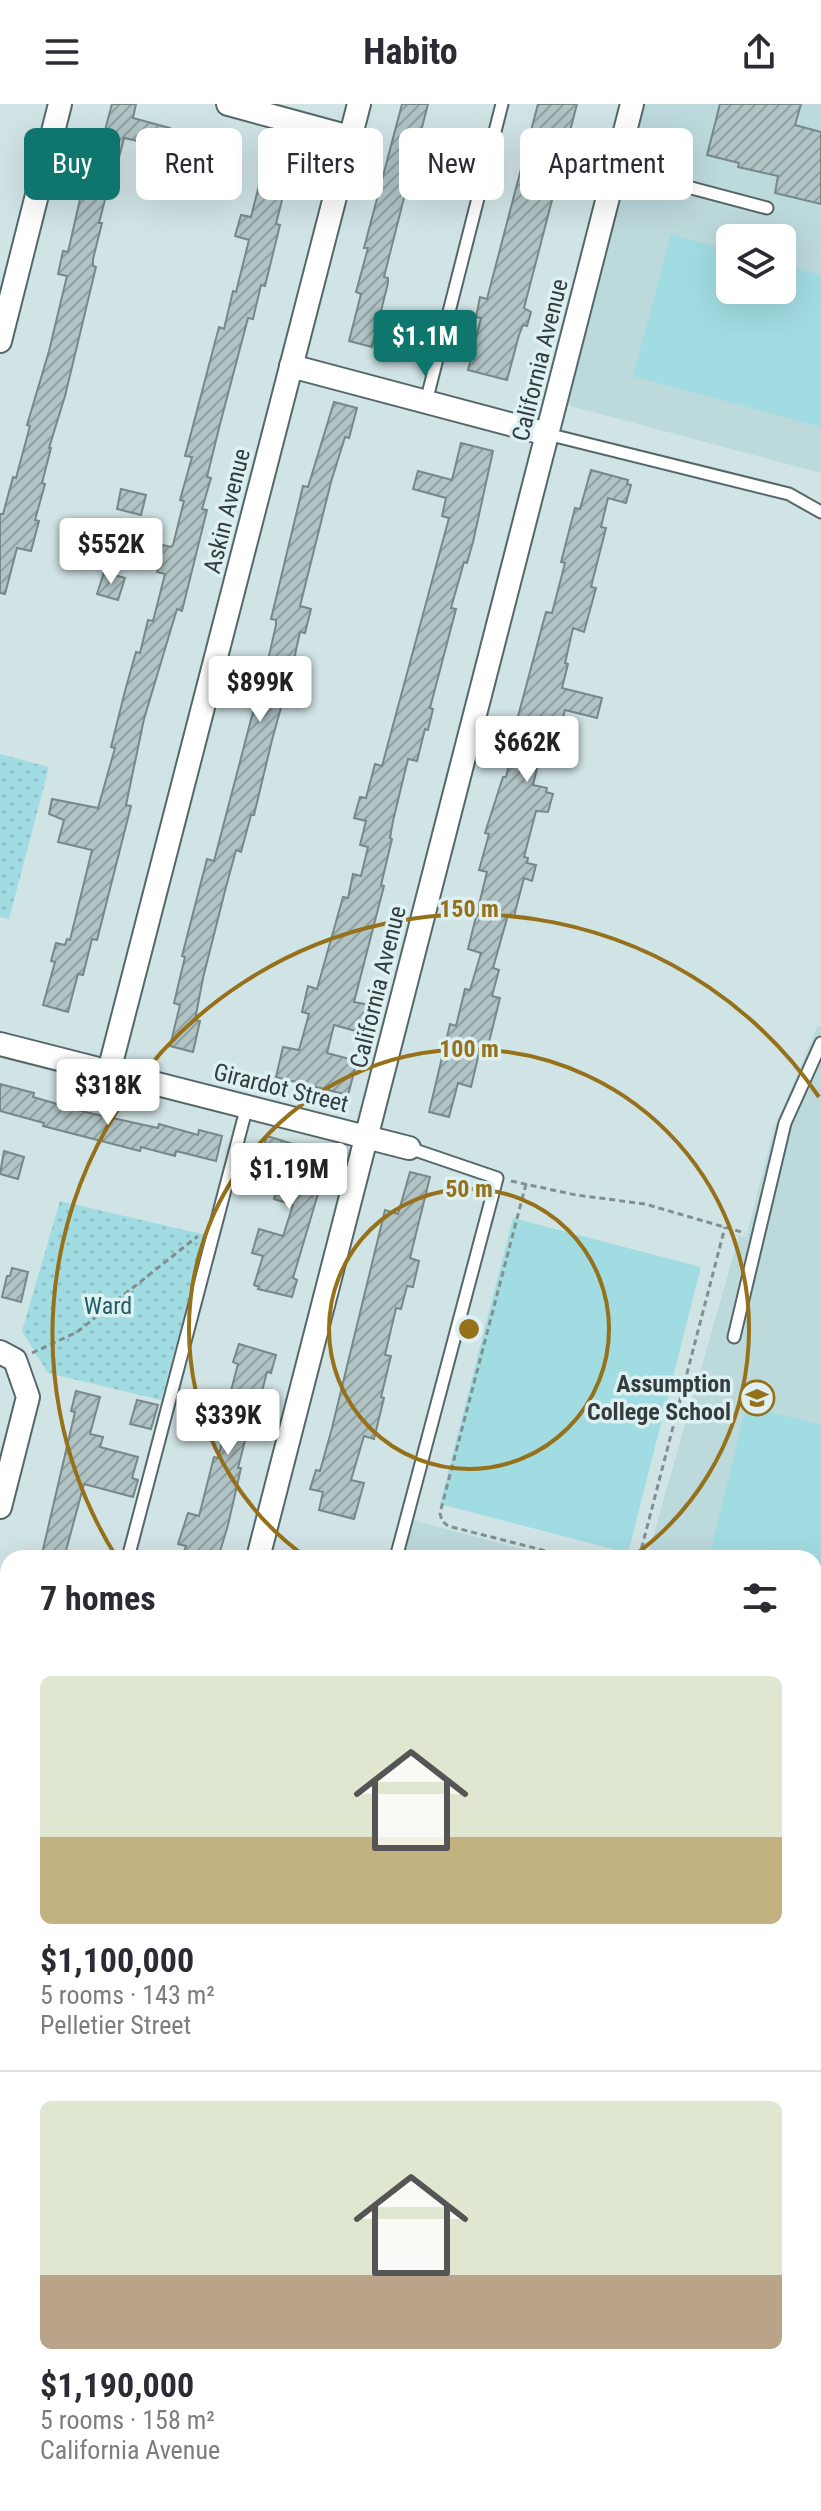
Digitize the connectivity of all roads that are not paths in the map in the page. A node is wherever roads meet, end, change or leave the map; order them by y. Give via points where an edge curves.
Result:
1 (60, 104) edge
2 (228, 104) edge
3 (359, 104) edge
4 (502, 104) edge
5 (632, 104) edge
6 (317, 128) edge
7 (352, 128) edge
8 (626, 128) edge
9 (693, 188) edge
10 (334, 200) edge
11 (608, 200) edge
12 (767, 208) dead end
13 (0, 341) edge
14 (291, 366) junction
15 (426, 402) junction
16 (547, 434) junction
17 (821, 512) edge
18 (821, 1043) edge
19 (0, 1044) edge
20 (109, 1071) junction
21 (247, 1106) junction
22 (366, 1137) junction
23 (409, 1148) joint
24 (734, 1337) dead end
25 (15, 1355) edge
26 (0, 1507) edge
27 (130, 1550) edge
28 (260, 1550) edge
29 (398, 1550) edge

1 - 13 street
2 - 6 street
3 - 7 street, Askin Avenue
4 - 15 lane
5 - 8 street, California Avenue
9 - 12 lane
10 - 14 street, Askin Avenue
11 - 16 street, California Avenue
14 - 15 street
14 - 20 street, Askin Avenue
15 - 16 street
16 - 17 lane via 789,494
16 - 22 street, California Avenue
18 - 24 lane via 785,1123
19 - 20 street, Girardot Street
20 - 21 street, Girardot Street
21 - 22 street, Girardot Street
21 - 27 lane
22 - 23 street, Girardot Street
22 - 28 street, California Avenue
23 - 29 lane via 497,1178
25 - 26 street via 28,1397

